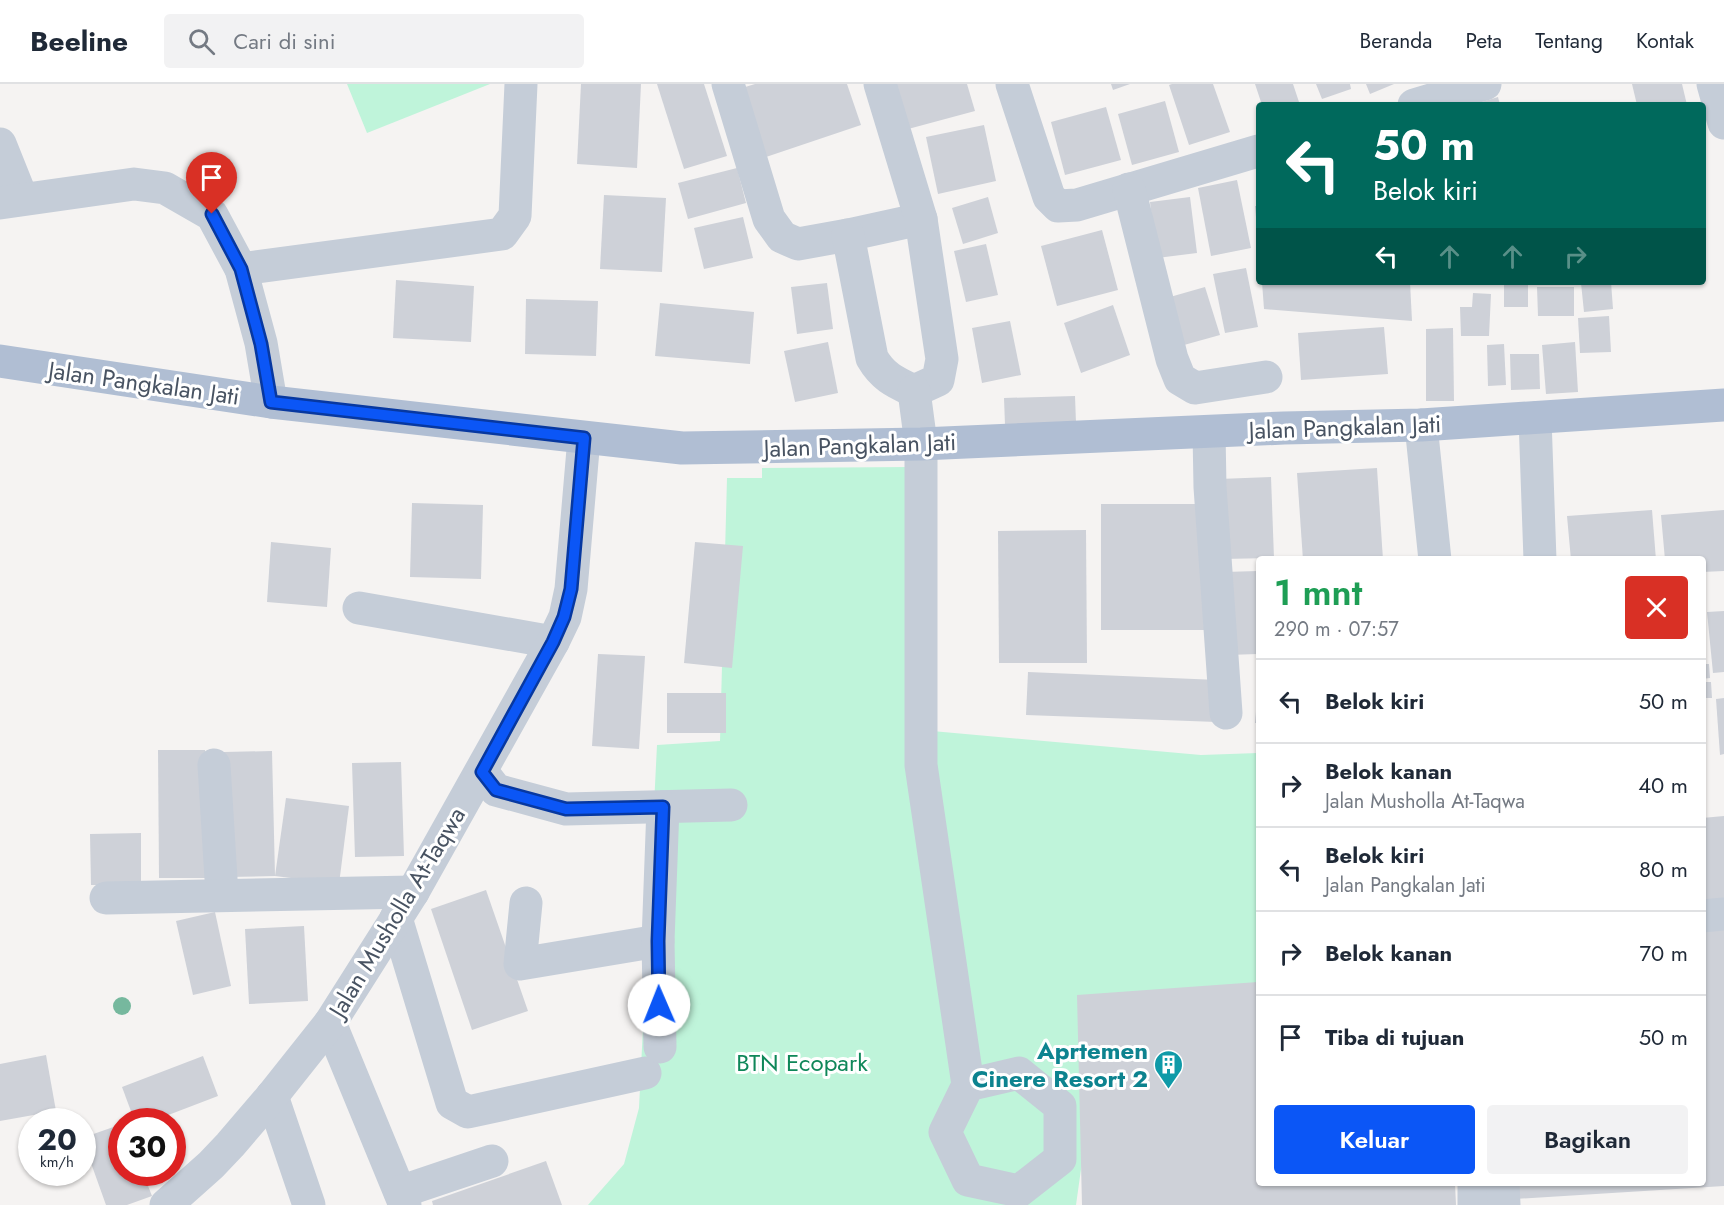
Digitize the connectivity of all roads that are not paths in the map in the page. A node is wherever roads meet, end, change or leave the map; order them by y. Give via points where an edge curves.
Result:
1 (521, 84) edge
2 (728, 84) edge
3 (880, 84) edge
4 (1012, 84) edge
5 (1485, 84) edge
6 (1713, 84) edge
7 (1424, 102) edge
8 (1724, 123) edge
9 (0, 144) edge
10 (1256, 152) edge
11 (1129, 189) junction
12 (11, 201) edge
13 (921, 219) junction
14 (848, 235) junction
15 (241, 269) junction
16 (0, 361) edge
17 (1266, 377) dead end
18 (914, 392) junction
19 (271, 402) junction
20 (1724, 405) edge
21 (1535, 418) junction
22 (1421, 425) junction
23 (1209, 432) junction
24 (584, 438) junction
25 (921, 444) junction
26 (1436, 556) edge
27 (1540, 556) edge
28 (359, 608) dead end
29 (553, 642) junction
30 (1226, 713) dead end
31 (214, 765) dead end
32 (482, 772) junction
33 (731, 805) dead end
34 (663, 807) junction
35 (222, 895) junction
36 (106, 898) dead end
37 (526, 903) dead end
38 (404, 905) junction
39 (1724, 914) edge
40 (1706, 916) edge
41 (658, 941) junction
42 (330, 1023) junction
43 (968, 1085) junction
44 (272, 1096) junction
45 (492, 1161) dead end
46 (1474, 1186) edge
47 (1503, 1186) edge
48 (1031, 1193) edge
49 (984, 1194) edge
50 (403, 1198) edge
51 (166, 1205) edge
52 (309, 1205) edge
53 (1474, 1205) edge
54 (1504, 1205) edge

1 - 15 street via 515,216 502,234
2 - 14 street via 769,219 782,237 798,244
3 - 13 street
4 - 11 street via 1049,197 1058,206 1077,205
5 - 7 street
6 - 8 street
9 - 12 street
10 - 11 street
11 - 17 street via 1180,379 1195,388
12 - 15 street via 134,184 165,188 212,214
13 - 14 street
13 - 18 street via 942,359 938,380
14 - 18 street via 873,358 891,380
15 - 19 street via 261,344
16 - 19 main road, Jalan Pangkalan Jati
18 - 25 street
19 - 24 main road, Jalan Pangkalan Jati
20 - 21 main road, Jalan Pangkalan Jati
21 - 22 main road, Jalan Pangkalan Jati
21 - 27 street
22 - 23 main road, Jalan Pangkalan Jati
22 - 26 street
23 - 25 main road, Jalan Pangkalan Jati
23 - 30 street
24 - 25 main road, Jalan Pangkalan Jati via 682,448
24 - 29 street, Jalan Musholla At-Taqwa via 571,589
25 - 43 street via 921,765
28 - 29 street
29 - 32 street, Jalan Musholla At-Taqwa
31 - 35 street
32 - 34 street via 496,790 566,809
32 - 38 street, Jalan Musholla At-Taqwa
33 - 34 street
34 - 41 street
35 - 36 street
35 - 38 street
37 - 41 street via 520,964
38 - 41 street via 452,1103 468,1112 652,1060
38 - 42 street, Jalan Musholla At-Taqwa
39 - 40 street
42 - 44 street, Jalan Musholla At-Taqwa
42 - 50 street
43 - 48 street via 1019,1073 1060,1106 1060,1159
43 - 49 street via 945,1132 968,1180
44 - 51 street, Jalan Musholla At-Taqwa via 211,1165
44 - 52 street
45 - 50 street
46 - 53 street
47 - 54 street
48 - 49 street

